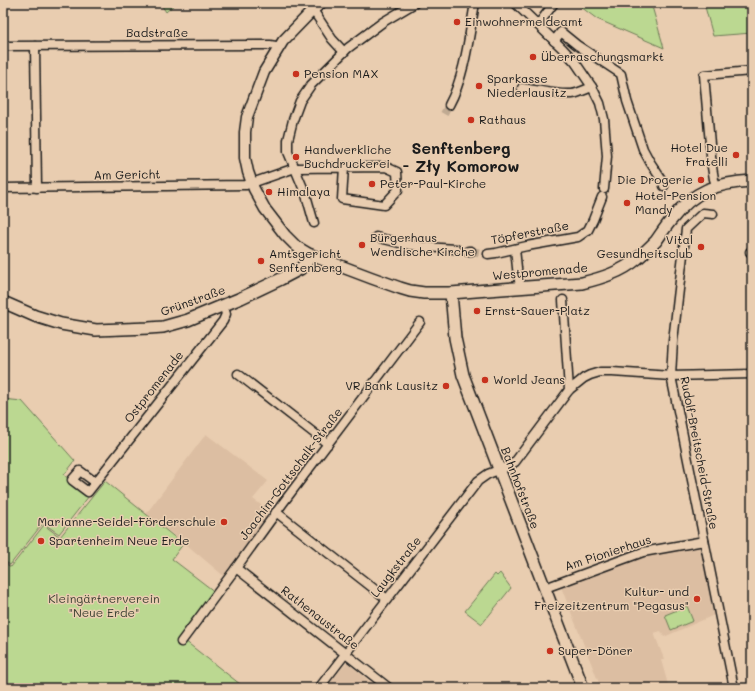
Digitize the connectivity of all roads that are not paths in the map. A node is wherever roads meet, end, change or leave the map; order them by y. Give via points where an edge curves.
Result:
1 (321, 3) edge
2 (415, 3) edge
3 (475, 3) edge
4 (515, 3) edge
5 (554, 3) edge
6 (313, 10) junction
7 (538, 25) junction
8 (554, 41) junction
9 (3, 46) edge
10 (36, 46) junction
11 (279, 48) junction
12 (344, 52) junction
13 (752, 71) edge
14 (592, 87) junction
15 (522, 88) dead end
16 (449, 105) tunnel mouth
17 (344, 167) junction
18 (294, 168) junction
19 (752, 181) edge
20 (252, 183) junction
21 (664, 186) dead end
22 (716, 186) junction
23 (3, 188) edge
24 (37, 188) junction
25 (713, 214) dead end
26 (314, 223) dead end
27 (376, 236) dead end
28 (456, 249) dead end
29 (515, 249) junction
30 (488, 254) tunnel mouth
31 (311, 255) junction
32 (521, 287) junction
33 (451, 294) junction
34 (563, 300) dead end
35 (3, 302) edge
36 (223, 305) junction
37 (420, 322) dead end
38 (238, 374) dead end
39 (752, 374) edge
40 (671, 376) junction
41 (569, 390) junction
42 (328, 444) junction
43 (500, 469) junction
44 (95, 482) dead end
45 (276, 512) junction
46 (704, 540) junction
47 (236, 568) junction
48 (545, 588) junction
49 (387, 599) junction
50 (181, 642) dead end
51 (345, 653) junction
52 (319, 688) edge
53 (389, 688) edge
54 (583, 688) edge
55 (734, 688) edge

1 - 6 street
2 - 12 street via 383,22
3 - 16 street via 456,96
4 - 7 street, Töpferstraße
5 - 7 street
6 - 11 street
6 - 12 street
7 - 8 street, Töpferstraße
8 - 14 street, Töpferstraße via 575,62
8 - 21 street via 561,32 621,74 643,149
9 - 10 street, Badstraße
10 - 11 street, Badstraße via 270,45
10 - 24 street
11 - 20 street via 264,72 247,117 245,158
12 - 18 street via 311,85 300,101 288,140 288,152
13 - 22 street via 704,74
14 - 15 street via 572,94
14 - 29 street, Töpferstraße via 604,119 607,156 603,193 593,220 588,230 578,236
17 - 17 street, Am Gericht via 342,199 384,205 398,190 397,172 386,167
17 - 18 street, Am Gericht
18 - 20 street, Am Gericht
18 - 26 street via 306,195
19 - 22 main road, Westpromenade
20 - 24 street, Am Gericht
20 - 31 street via 265,209 285,235 296,246
22 - 32 main road, Westpromenade via 685,204 656,241 622,270 582,283
23 - 24 street, Am Gericht
25 - 40 street, Rudolf-Breitscheid-Straße via 703,214 686,229 672,341
27 - 28 street via 422,247
29 - 30 street, Töpferstraße
29 - 32 street
31 - 33 main road, Westpromenade via 410,291
31 - 36 main road, Grünstraße via 300,269
32 - 33 main road, Westpromenade
33 - 43 main road, Bahnhofstraße via 455,338 463,375
34 - 41 street
35 - 36 main road, Grünstraße via 61,324 96,330 163,327 188,320
36 - 44 street, Ostpromenade via 226,314 223,321
37 - 42 street, Joachim-Gottschalk-Straße
38 - 42 street
39 - 40 street, Laugkstraße
40 - 41 street, Laugkstraße via 600,372 584,378
40 - 46 street, Rudolf-Breitscheid-Straße
41 - 43 street, Laugkstraße via 515,462
42 - 45 street, Joachim-Gottschalk-Straße
43 - 48 main road, Bahnhofstraße
43 - 49 street, Laugkstraße via 478,481
45 - 47 street, Joachim-Gottschalk-Straße
45 - 49 street
46 - 48 street, Am Pionierhaus via 643,552
46 - 55 street, Rudolf-Breitscheid-Straße
47 - 50 street, Joachim-Gottschalk-Straße
47 - 51 street, Rathenaustraße
48 - 54 main road, Bahnhofstraße
49 - 51 street, Laugkstraße
51 - 52 street, Laugkstraße
51 - 53 street, Rathenaustraße

